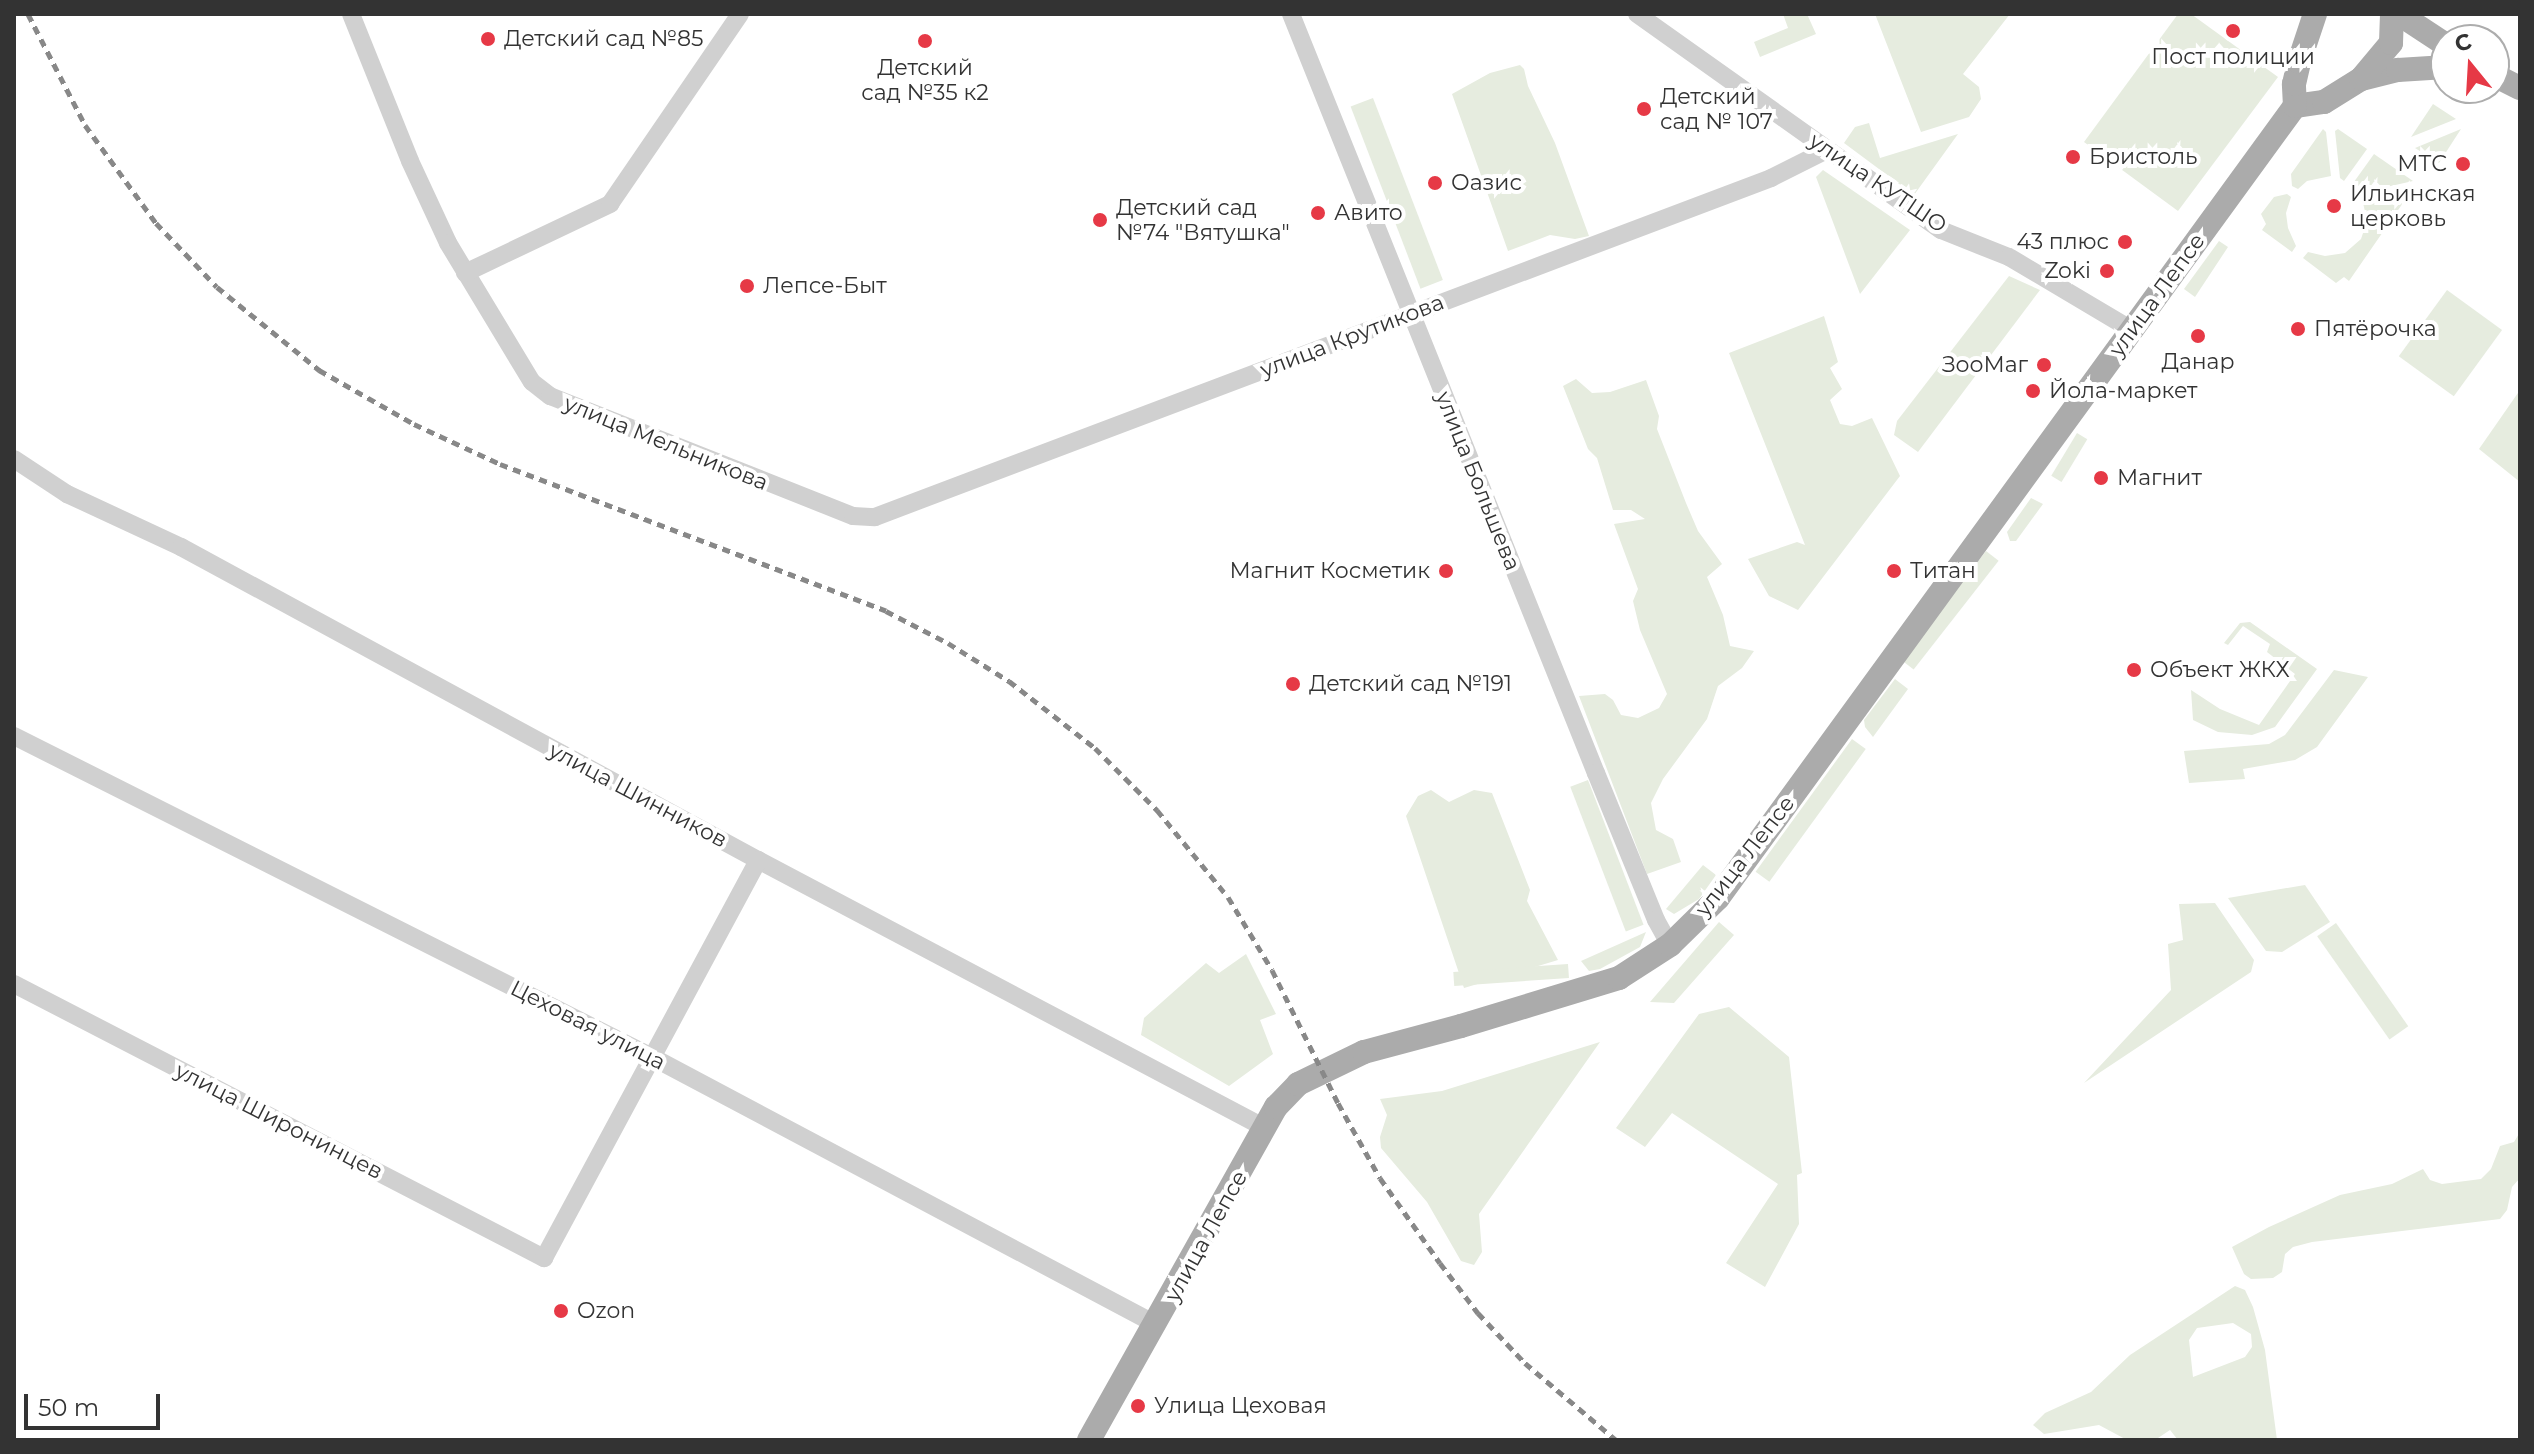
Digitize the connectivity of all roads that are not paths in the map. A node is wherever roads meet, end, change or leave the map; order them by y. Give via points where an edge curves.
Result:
1 (351, 14) edge
2 (740, 14) edge
3 (1291, 14) edge
4 (1637, 14) edge
5 (2315, 14) edge
6 (2327, 14) edge
7 (2392, 14) edge
8 (2399, 14) edge
9 (2430, 34) edge
10 (2304, 46) junction
11 (2430, 68) edge
12 (2361, 79) junction
13 (2295, 106) junction
14 (1827, 150) junction
15 (465, 273) junction
16 (1411, 313) junction
17 (2132, 330) junction
18 (14, 459) edge
19 (875, 517) joint
20 (14, 736) edge
21 (758, 860) junction
22 (1670, 945) junction
23 (14, 984) edge
24 (654, 1058) junction
25 (1265, 1128) junction
26 (1157, 1325) junction
27 (1089, 1440) edge

1 - 15 street, улица Мельникова via 410,161
2 - 15 street via 610,204
3 - 16 street, улица Большева
4 - 14 street, улица КУТШО
5 - 10 main road
6 - 10 main road
7 - 12 main road via 2391,43
8 - 9 main road
10 - 13 main road via 2294,84
11 - 12 main road
12 - 13 main road via 2324,102
13 - 17 main road, улица Лепсе
14 - 16 street, улица Крутикова via 1771,178
14 - 17 street, улица КУТШО via 1941,230 2009,257
15 - 19 street, улица Мельникова via 532,382 550,396 853,516
16 - 19 street, улица Крутикова
16 - 22 street, улица Большева
17 - 22 main road, улица Лепсе via 1718,898
18 - 21 street, улица Шинников via 67,494 181,547
20 - 24 street, Цеховая улица
21 - 24 street
21 - 25 street, улица Шинников
22 - 25 main road, улица Лепсе via 1619,978 1364,1052 1306,1078 1286,1094
23 - 24 street, улица Широнинцев via 544,1258
24 - 26 street, Цеховая улица
25 - 26 main road, улица Лепсе
26 - 27 main road, улица Лепсе

